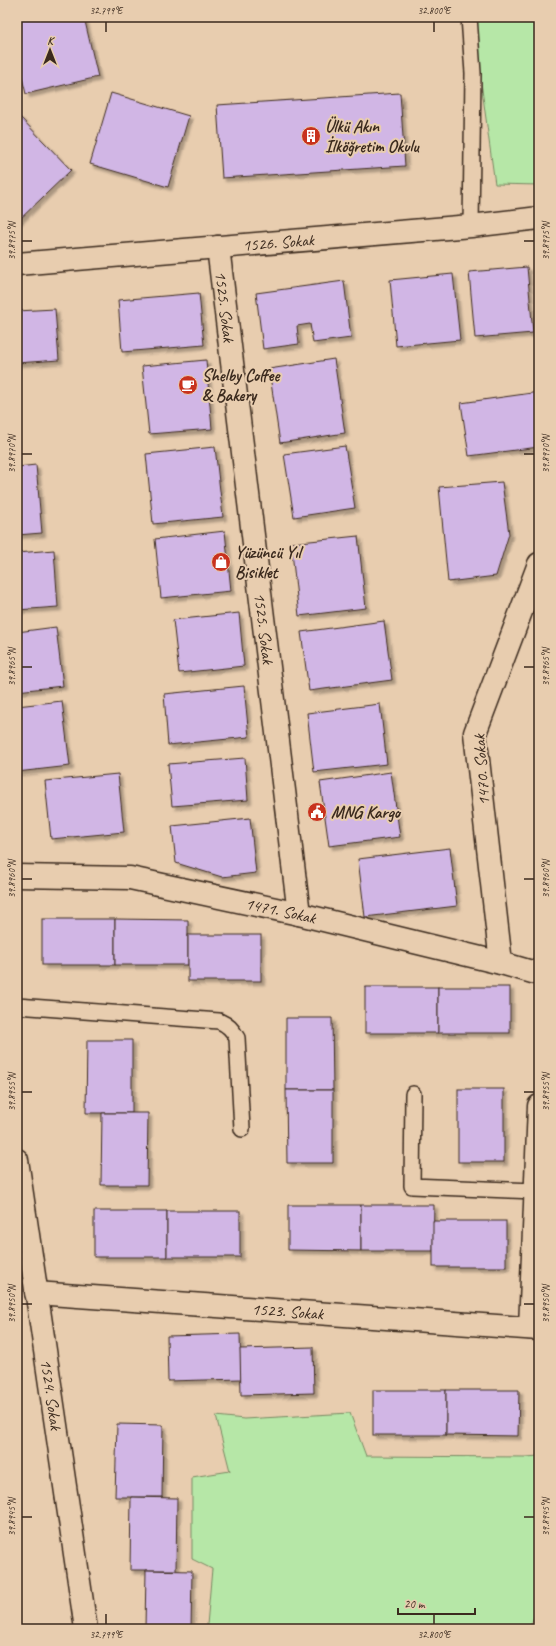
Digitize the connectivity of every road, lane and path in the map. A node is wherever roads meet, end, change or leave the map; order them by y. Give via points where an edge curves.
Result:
1 (469, 17) edge
2 (539, 218) edge
3 (471, 226) junction
4 (218, 246) junction
5 (17, 264) edge
6 (539, 564) edge
7 (17, 876) edge
8 (298, 914) junction
9 (501, 962) junction
10 (539, 974) edge
11 (17, 1006) edge
12 (414, 1094) dead end
13 (539, 1106) edge
14 (539, 1116) edge
15 (242, 1129) dead end
16 (17, 1160) edge
17 (535, 1191) junction
18 (21, 1219) edge
19 (36, 1293) junction
20 (534, 1328) edge
21 (86, 1629) edge

1 - 3 lane via 473,74
2 - 3 street, 1526. Sokak
3 - 4 street, 1526. Sokak
4 - 5 street, 1526. Sokak
4 - 8 street, 1525. Sokak
6 - 9 street, 1470. Sokak via 475,733
7 - 8 street, 1471. Sokak via 130,878
8 - 9 street, 1471. Sokak
9 - 10 street, 1471. Sokak
11 - 15 lane via 219,1021 226,1024 237,1038
12 - 17 lane via 412,1186
13 - 14 street
14 - 17 street
16 - 18 street, 1524. Sokak
17 - 20 street
18 - 19 street, 1524. Sokak
19 - 20 street, 1523. Sokak
19 - 21 street, 1524. Sokak

